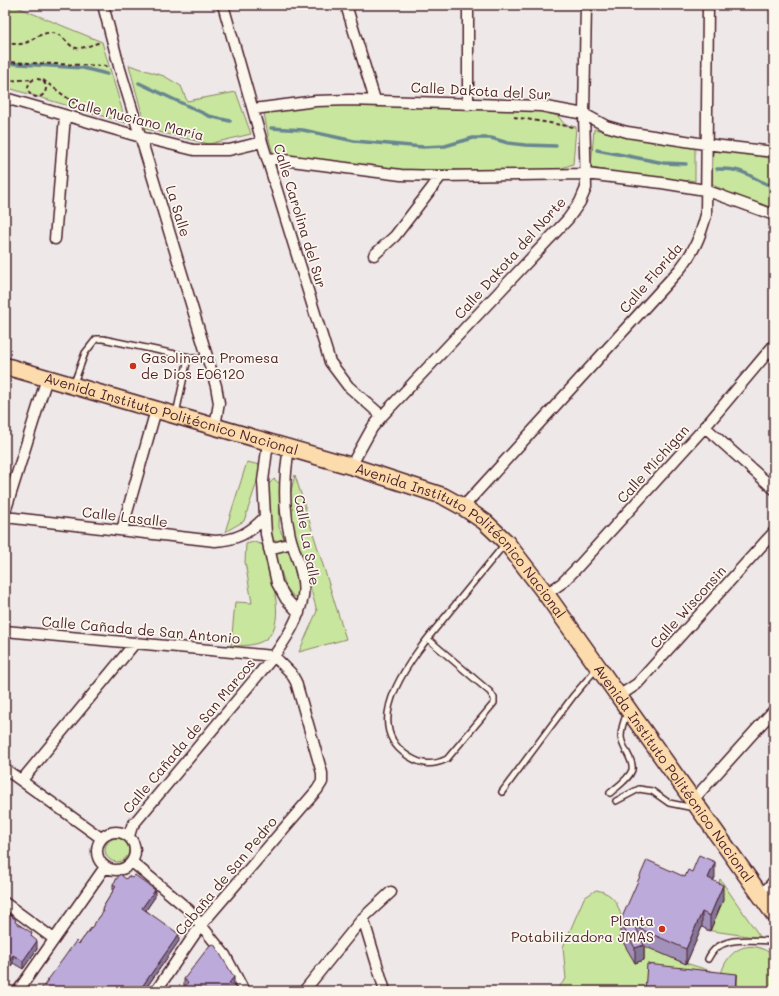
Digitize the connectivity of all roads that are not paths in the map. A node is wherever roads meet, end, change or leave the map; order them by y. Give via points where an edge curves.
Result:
1 (103, 5) edge
2 (223, 5) edge
3 (346, 5) edge
4 (468, 5) edge
5 (586, 5) edge
6 (708, 5) edge
7 (5, 98) edge
8 (375, 100) junction
9 (468, 105) junction
10 (254, 109) junction
11 (584, 114) junction
12 (64, 116) junction
13 (141, 137) junction
14 (262, 142) junction
15 (706, 144) junction
16 (774, 152) edge
17 (268, 158) junction
18 (586, 174) junction
19 (441, 176) junction
20 (705, 190) junction
21 (774, 215) edge
22 (55, 239) dead end
23 (374, 255) dead end
24 (774, 345) edge
25 (188, 358) junction
26 (209, 362) junction
27 (5, 366) edge
28 (47, 378) junction
29 (73, 386) junction
30 (156, 410) junction
31 (175, 415) junction
32 (382, 416) junction
33 (214, 426) junction
34 (705, 427) junction
35 (268, 442) junction
36 (289, 448) junction
37 (351, 466) junction
38 (774, 489) edge
39 (463, 506) junction
40 (5, 512) edge
41 (5, 517) edge
42 (264, 518) junction
43 (122, 530) junction
44 (774, 532) edge
45 (506, 542) junction
46 (292, 543) junction
47 (269, 549) junction
48 (546, 594) junction
49 (299, 613) junction
50 (5, 631) edge
51 (428, 640) junction
52 (135, 643) junction
53 (274, 656) junction
54 (598, 667) junction
55 (619, 696) junction
56 (629, 710) junction
57 (774, 710) edge
58 (5, 769) edge
59 (22, 780) junction
60 (502, 792) dead end
61 (610, 793) dead end
62 (616, 801) dead end
63 (696, 804) junction
64 (129, 836) junction
65 (101, 838) junction
66 (132, 862) junction
67 (106, 867) junction
68 (774, 881) edge
69 (391, 892) dead end
70 (761, 896) junction
71 (5, 903) edge
72 (774, 914) edge
73 (363, 918) junction
74 (201, 925) junction
75 (54, 940) junction
76 (774, 941) edge
77 (708, 960) dead end
78 (18, 991) edge
79 (156, 991) edge
80 (244, 991) edge
81 (304, 991) edge
82 (385, 991) edge

1 - 13 street, La Salle
2 - 10 street, Calle Carolina del Sur
3 - 8 street
4 - 9 street
5 - 11 street, Calle Dakota del Norte
6 - 15 street, Calle Florida
7 - 12 street, Calle Muciano María
8 - 9 street, Calle Dakota del Sur
8 - 10 street, Calle Dakota del Sur via 316,101
9 - 11 street, Calle Dakota del Sur via 541,106
10 - 14 street, Calle Carolina del Sur
11 - 15 street, Calle Dakota del Sur via 606,126 627,132
11 - 18 street, Calle Dakota del Norte
12 - 13 street, Calle Muciano María
12 - 22 street
13 - 14 street, Calle Muciano María via 200,150 229,150
13 - 26 street, La Salle
14 - 17 street, Calle Carolina del Sur
15 - 16 street, Calle Dakota del Sur
15 - 20 street, Calle Florida
17 - 19 street via 364,171
17 - 32 street, Calle Carolina del Sur via 330,362 348,386
18 - 19 street
18 - 20 street
18 - 32 street, Calle Dakota del Norte via 586,188 568,219
19 - 23 street via 395,236
20 - 21 street
20 - 39 street, Calle Florida via 706,216 694,251
24 - 34 street, Calle Míchigan
25 - 26 lane
25 - 29 lane via 96,339 85,353
25 - 31 lane
26 - 33 street, La Salle via 219,402
27 - 28 main road, Avenida Instituto Politécnico Nacional
28 - 29 main road, Avenida Instituto Politécnico Nacional
28 - 40 street
29 - 30 main road, Avenida Instituto Politécnico Nacional
30 - 31 main road, Avenida Instituto Politécnico Nacional
30 - 43 street
31 - 33 main road, Avenida Instituto Politécnico Nacional
32 - 37 street, Calle Dakota del Norte via 372,428
33 - 35 main road, Avenida Instituto Politécnico Nacional
34 - 38 street
34 - 48 street, Calle Míchigan via 575,570
35 - 36 main road, Avenida Instituto Politécnico Nacional
35 - 42 street via 263,481
36 - 37 main road, Avenida Instituto Politécnico Nacional
36 - 46 street, Calle La Salle via 284,494
37 - 39 main road, Avenida Instituto Politécnico Nacional via 443,496
39 - 45 main road, Avenida Instituto Politécnico Nacional
41 - 43 street, Calle Lasalle
42 - 43 street, Calle Lasalle via 241,536 226,541
42 - 47 street
44 - 55 street, Calle Wisconsin via 637,684
45 - 48 main road, Avenida Instituto Politécnico Nacional
45 - 51 lane
46 - 47 street
46 - 49 street, Calle La Salle via 302,575 303,594
47 - 49 street via 277,583 286,599
48 - 54 main road, Avenida Instituto Politécnico Nacional
49 - 53 street, Calle La Salle via 291,632
50 - 52 street, Calle Cañada de San Antonio
51 - 51 lane via 400,679 394,693 388,722 393,743 404,753 424,764 437,764 447,759 494,703 494,698
52 - 53 street, Calle Cañada de San Antonio
52 - 59 street
53 - 64 street, Calle Cañada de San Marcos via 132,826
53 - 74 street, Cabaña de San Pedro via 296,682 320,763 322,782
54 - 55 main road, Avenida Instituto Politécnico Nacional
54 - 60 lane
55 - 56 main road, Avenida Instituto Politécnico Nacional
56 - 61 lane via 621,736 632,764 632,771
56 - 63 main road, Avenida Instituto Politécnico Nacional
57 - 63 street
58 - 59 street
59 - 65 street
62 - 63 lane via 639,790 646,790 681,807
63 - 70 main road, Avenida Instituto Politécnico Nacional
64 - 65 street via 112,832
64 - 66 street via 135,846
65 - 67 street via 96,850
66 - 67 street via 117,870
66 - 74 street via 189,910
67 - 75 street
68 - 70 street
69 - 73 street
70 - 72 main road, Avenida Instituto Politécnico Nacional
71 - 75 street
73 - 81 street
73 - 82 street
74 - 79 street, Cabaña de San Pedro
74 - 80 street via 225,955
75 - 78 street
76 - 77 lane via 724,943 716,947

